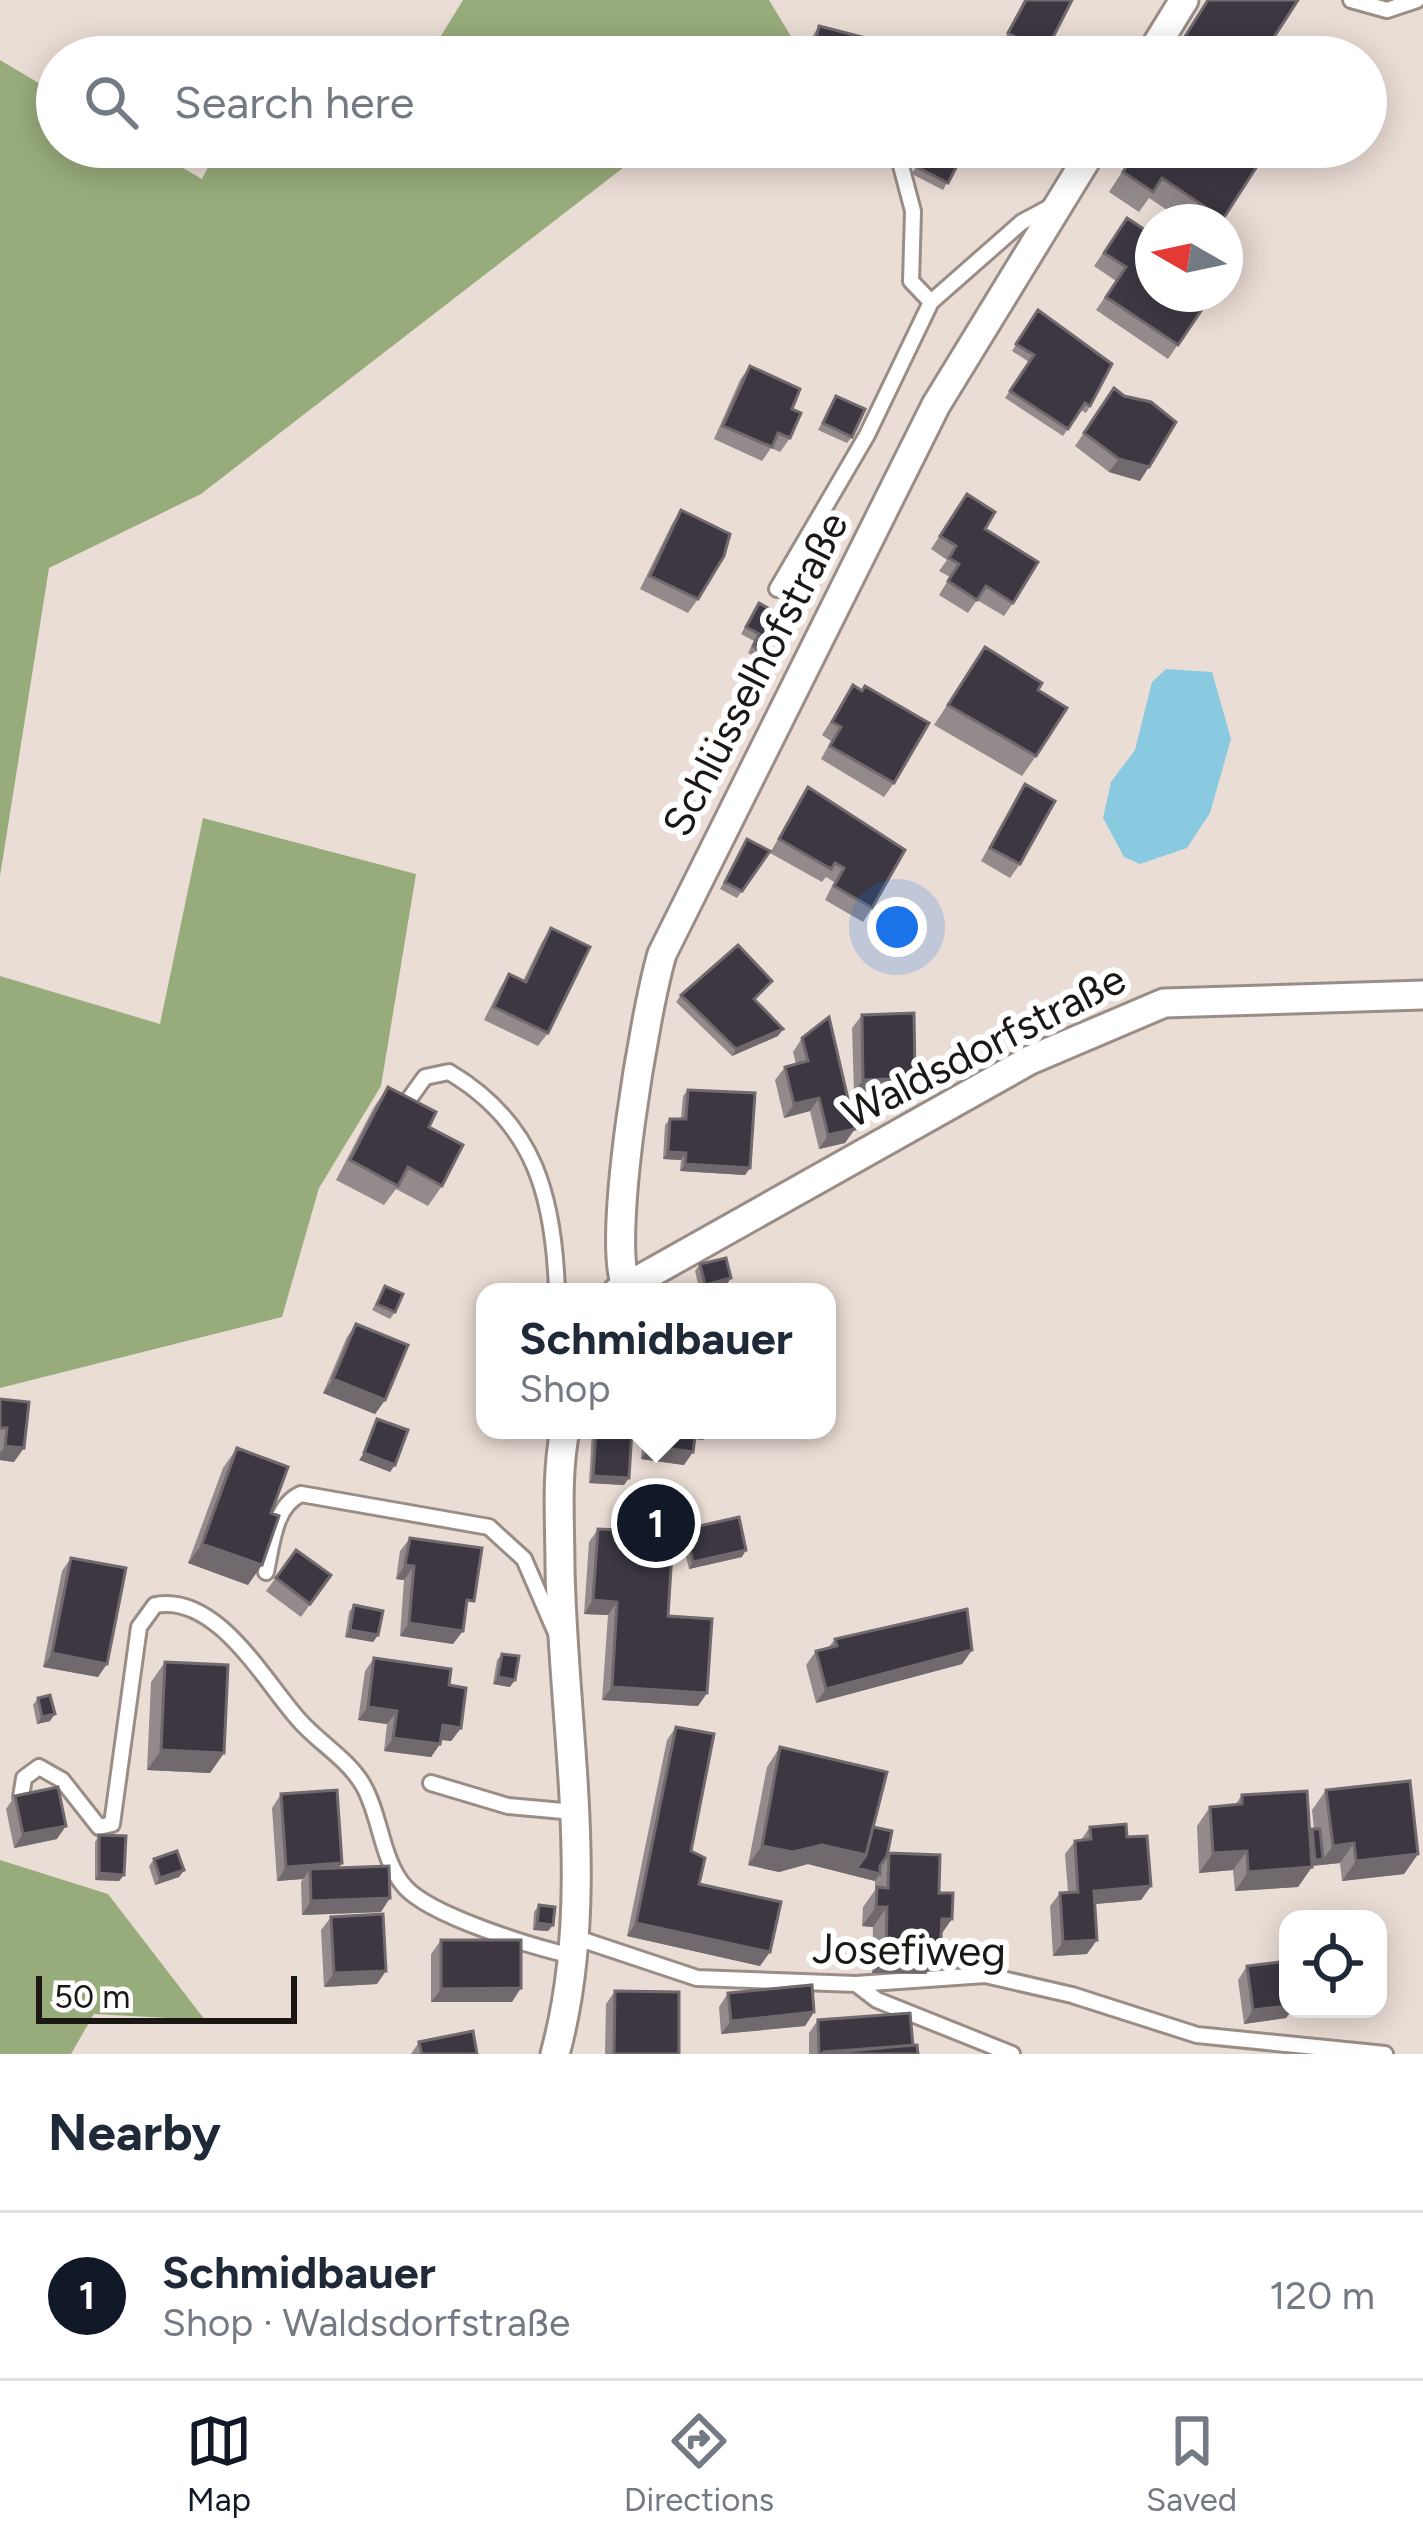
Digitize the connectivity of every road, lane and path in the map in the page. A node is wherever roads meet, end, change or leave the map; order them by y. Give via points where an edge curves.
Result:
1 (1184, 0) edge
2 (1351, 0) edge
3 (1417, 0) edge
4 (1162, 36) edge
5 (902, 168) edge
6 (1081, 168) edge
7 (1060, 202) junction
8 (931, 302) junction
9 (777, 589) dead end
10 (1423, 995) edge
11 (406, 1102) edge
12 (557, 1283) edge
13 (621, 1283) edge
14 (630, 1283) edge
15 (565, 1439) edge
16 (266, 1572) edge
17 (562, 1645) junction
18 (430, 1783) dead end
19 (21, 1797) edge
20 (574, 1812) junction
21 (574, 1946) junction
22 (856, 1984) junction
23 (555, 2054) edge
24 (1012, 2054) edge
25 (1385, 2054) edge

1 - 4 street
2 - 3 lane via 1387,10
5 - 8 lane via 913,211 911,281
6 - 7 street, Schlüsselhofstraße
7 - 8 lane via 1022,222
7 - 13 street, Schlüsselhofstraße via 936,405 662,954 642,1043
8 - 9 lane via 849,470
10 - 14 street, Waldsdorfstraße via 1163,1003 1030,1060
11 - 12 lane via 424,1077 449,1072 509,1119 542,1181 555,1226
15 - 17 street
16 - 17 lane via 280,1514 301,1494 466,1520 489,1527 524,1559
17 - 20 street
18 - 20 lane via 508,1806
19 - 21 lane, Josefiweg via 23,1778 39,1767 62,1780 99,1827 112,1824 139,1627 154,1605 182,1606 236,1644 301,1723 350,1766 409,1892 518,1943
20 - 21 street
21 - 22 lane, Josefiweg via 697,1978
21 - 23 street
22 - 24 lane via 877,2000
22 - 25 lane, Josefiweg via 985,1975 1197,2035

